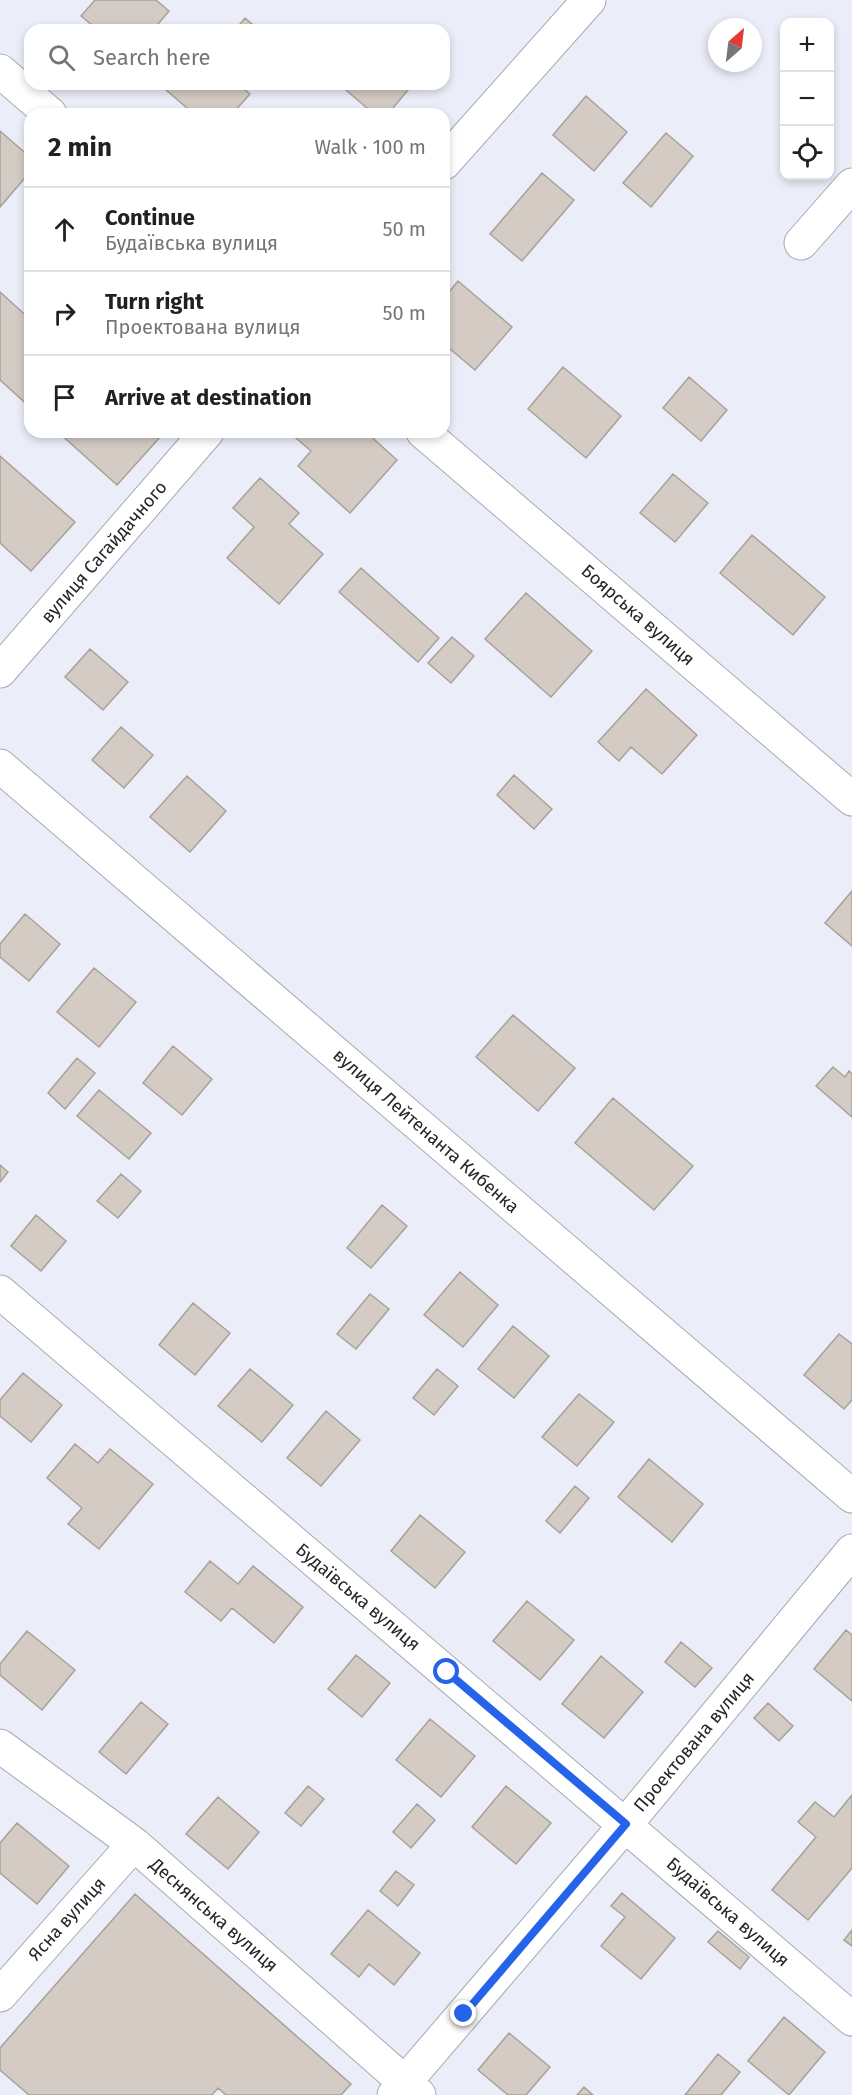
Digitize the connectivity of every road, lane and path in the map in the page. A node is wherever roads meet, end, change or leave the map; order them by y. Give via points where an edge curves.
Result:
1 (589, 0) edge
2 (0, 71) edge
3 (43, 108) edge
4 (450, 156) edge
5 (852, 185) edge
6 (801, 243) dead end
7 (202, 438) edge
8 (430, 438) edge
9 (0, 671) edge
10 (0, 766) edge
11 (852, 799) edge
12 (0, 1292) edge
13 (847, 1483) edge
14 (852, 1551) edge
15 (0, 1746) edge
16 (626, 1824) junction
17 (134, 1844) junction
18 (0, 1995) edge
19 (852, 2019) edge
20 (406, 2091) edge

1 - 4 street
2 - 3 street
5 - 6 street
7 - 9 street, вулиця Сагайдачного
8 - 11 street, Боярська вулиця
10 - 13 street, вулиця Лейтенанта Кибенка
12 - 16 street, Будаївська вулиця
14 - 16 street, Проектована вулиця
15 - 17 street, Деснянська вулиця
16 - 19 street, Будаївська вулиця
16 - 20 street, Проектована вулиця
17 - 18 street, Ясна вулиця
17 - 20 street, Деснянська вулиця

